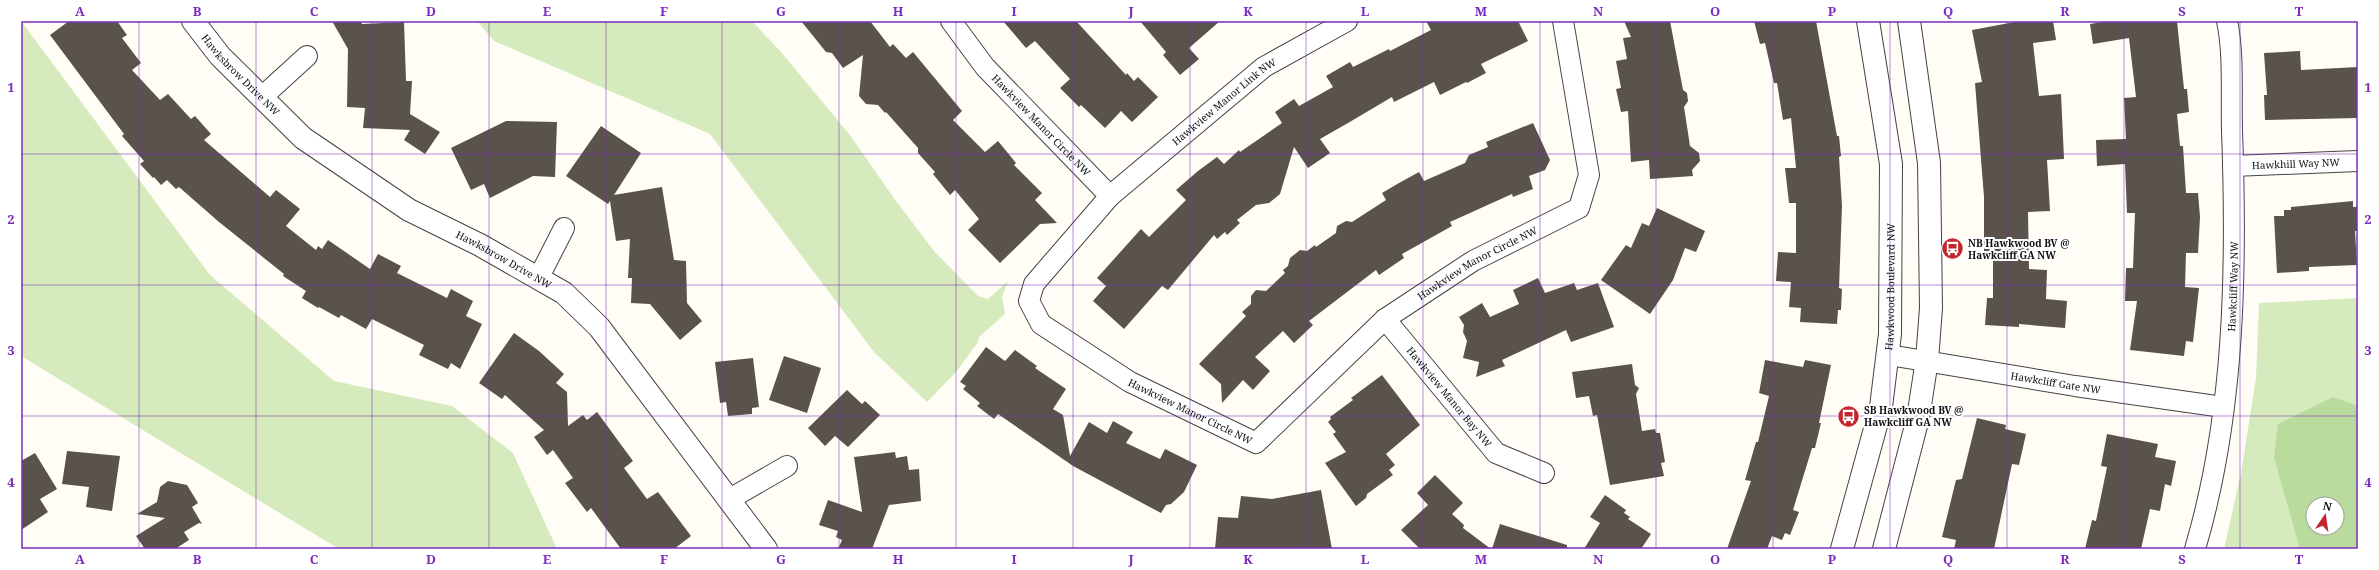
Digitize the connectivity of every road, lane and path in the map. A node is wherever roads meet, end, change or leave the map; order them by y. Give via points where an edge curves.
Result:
1 (193, 21) edge
2 (951, 21) edge
3 (1347, 21) edge
4 (1563, 21) edge
5 (1868, 21) edge
6 (1909, 21) edge
7 (2227, 21) edge
8 (307, 56) dead end
9 (262, 96) junction
10 (2358, 161) edge
11 (2234, 166) junction
12 (1110, 196) junction
13 (564, 228) dead end
14 (539, 277) junction
15 (1385, 319) junction
16 (1889, 355) junction
17 (1927, 360) junction
18 (2223, 407) junction
19 (787, 466) dead end
20 (1544, 473) dead end
21 (728, 500) junction
22 (766, 549) edge
23 (1842, 549) edge
24 (1884, 549) edge
25 (2195, 549) edge

1 - 9 street, Hawksbrow Drive NW via 220,56
2 - 12 street, Hawkview Manor Circle NW via 985,67
3 - 12 street, Hawkview Manor Link NW via 1264,66
4 - 15 street, Hawkview Manor Circle NW via 1588,175 1579,208 1473,261
5 - 16 street, Hawkwood Boulevard NW via 1891,164
6 - 17 street via 1929,163 1930,308
7 - 11 street, Hawkcliff Way NW
8 - 9 street
9 - 14 street, Hawksbrow Drive NW via 302,138 409,210
10 - 11 street, Hawkhill Way NW
11 - 18 street, Hawkcliff Way NW via 2235,262
12 - 15 street, Hawkview Manor Circle NW via 1034,284 1029,301 1041,324 1130,382 1256,443
13 - 14 street
14 - 21 street, Hawksbrow Drive NW via 564,293 599,327
15 - 20 street, Hawkview Manor Bay NW via 1496,453
16 - 17 street, Hawkcliff Gate NW
16 - 23 street, Hawkwood Boulevard NW via 1881,407
17 - 18 street, Hawkcliff Gate NW via 2075,386
17 - 24 street via 1918,418
18 - 25 street, Hawkcliff Way NW via 2208,505
19 - 21 street
21 - 22 street, Hawksbrow Drive NW

